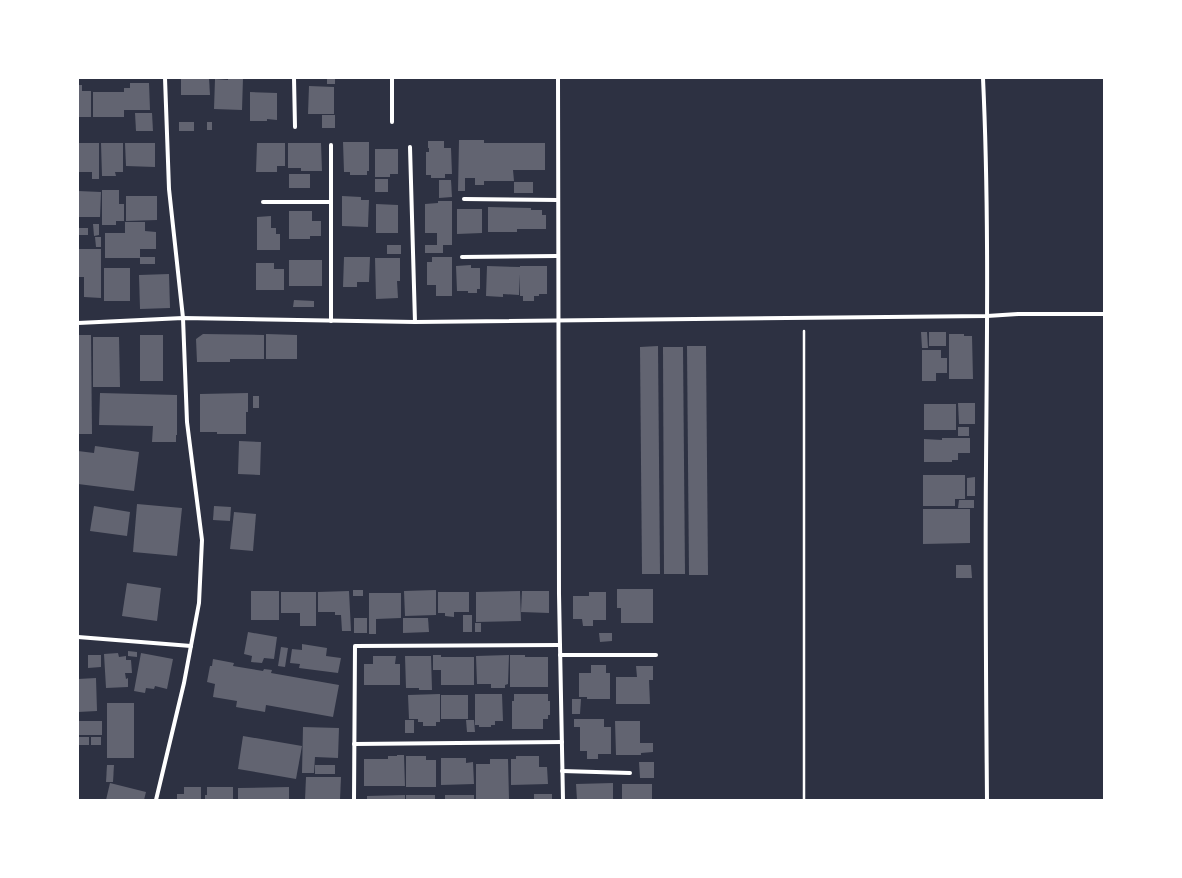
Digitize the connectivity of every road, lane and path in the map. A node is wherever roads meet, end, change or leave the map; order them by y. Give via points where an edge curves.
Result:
1 (165, 78) edge
2 (294, 78) edge
3 (392, 78) edge
4 (558, 78) edge
5 (984, 78) edge
6 (392, 122) dead end
7 (295, 127) dead end
8 (331, 145) dead end
9 (410, 147) dead end
10 (464, 199) dead end
11 (558, 200) junction
12 (263, 202) dead end
13 (331, 202) junction
14 (558, 256) junction
15 (462, 257) dead end
16 (1104, 314) edge
17 (987, 316) junction
18 (183, 318) junction
19 (804, 318) junction
20 (330, 321) junction
21 (558, 321) junction
22 (415, 322) junction
23 (78, 323) edge
24 (78, 637) edge
25 (560, 645) junction
26 (191, 646) junction
27 (560, 655) junction
28 (656, 655) dead end
29 (562, 742) junction
30 (354, 744) junction
31 (562, 771) junction
32 (630, 773) dead end
33 (156, 800) edge
34 (354, 800) edge
35 (563, 800) edge
36 (804, 800) edge
37 (987, 800) edge

1 - 18 street via 169,189
2 - 7 street
3 - 6 street
4 - 11 street
5 - 17 street
8 - 13 street
9 - 22 street
10 - 11 street
11 - 14 street
12 - 13 street
13 - 20 street
14 - 15 street
14 - 21 street
16 - 17 street
17 - 19 street
17 - 37 street
18 - 20 street
18 - 23 street
18 - 26 street via 187,422 202,540 199,603
19 - 21 street
19 - 36 path
20 - 22 street
21 - 22 street
21 - 25 street
24 - 26 street
25 - 27 street
25 - 30 street via 355,646
26 - 33 street
27 - 28 street
27 - 29 street
29 - 30 street
29 - 31 street
30 - 34 street
31 - 32 street
31 - 35 street

